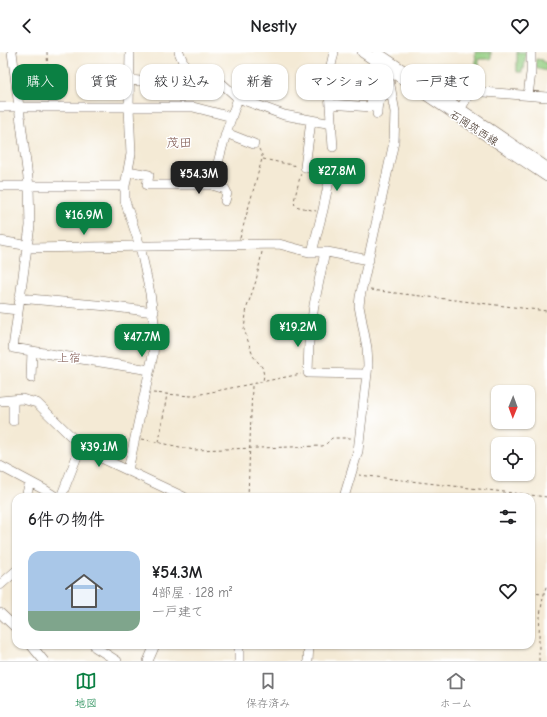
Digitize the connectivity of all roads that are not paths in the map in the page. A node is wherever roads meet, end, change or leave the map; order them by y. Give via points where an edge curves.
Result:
1 (12, 52) edge
2 (130, 52) edge
3 (179, 52) edge
4 (334, 52) edge
5 (363, 52) edge
6 (531, 52) edge
7 (381, 60) edge
8 (130, 64) edge
9 (184, 64) edge
10 (224, 85) edge
11 (232, 93) edge
12 (528, 95) junction
13 (547, 96) edge
14 (129, 100) edge
15 (237, 100) edge
16 (243, 100) edge
17 (372, 100) edge
18 (381, 100) edge
19 (389, 100) edge
20 (330, 104) junction
21 (0, 107) edge
22 (19, 107) junction
23 (129, 108) junction
24 (458, 112) junction
25 (377, 114) dead end
26 (232, 117) junction
27 (311, 121) junction
28 (332, 124) junction
29 (226, 134) junction
30 (254, 144) road end
31 (333, 147) dead end
32 (547, 166) edge
33 (128, 171) junction
34 (547, 176) edge
35 (212, 185) junction
36 (0, 186) edge
37 (30, 186) junction
38 (125, 186) junction
39 (225, 202) dead end
40 (0, 241) edge
41 (140, 246) junction
42 (28, 248) junction
43 (312, 252) junction
44 (325, 252) junction
45 (369, 260) junction
46 (19, 298) junction
47 (0, 308) edge
48 (18, 310) junction
49 (154, 312) junction
50 (32, 351) junction
51 (150, 370) junction
52 (367, 374) junction
53 (31, 378) dead end
54 (13, 400) junction
55 (0, 401) edge
56 (13, 421) dead end
57 (81, 446) junction
58 (0, 466) edge
59 (128, 470) junction
60 (30, 482) junction
61 (27, 493) edge
62 (49, 493) edge
63 (63, 493) edge
64 (176, 493) edge
65 (345, 493) edge
66 (12, 574) edge
67 (0, 584) edge
68 (0, 613) edge
69 (12, 624) edge
70 (34, 649) edge
71 (98, 649) edge
72 (153, 649) edge
73 (239, 649) edge
74 (309, 649) edge
75 (44, 661) edge
76 (117, 661) edge
77 (148, 661) edge
78 (238, 661) edge
79 (308, 661) edge

1 - 22 street
2 - 8 street
3 - 9 street
4 - 20 street via 328,79
5 - 7 main road, 石岡筑西線
6 - 12 street
7 - 24 main road, 石岡筑西線
10 - 11 street
12 - 13 street
12 - 24 street via 471,91
14 - 23 street
15 - 26 street
16 - 27 street via 284,115
17 - 20 street via 371,107
18 - 25 street via 378,103
19 - 45 street via 395,112 394,142
20 - 28 street
21 - 22 street
22 - 23 street
22 - 37 street
23 - 26 street via 193,107
23 - 33 street via 132,154
24 - 32 street
24 - 34 main road, 石岡筑西線
26 - 29 street
27 - 28 street
27 - 43 street via 305,167 331,171
28 - 31 street
29 - 30 street
29 - 35 street
33 - 35 street via 149,175 147,185
33 - 38 street
35 - 39 street via 225,189
36 - 37 street
37 - 38 street
37 - 42 street
38 - 41 street via 125,201
40 - 42 street
41 - 42 street
41 - 43 street via 278,244
41 - 49 street
42 - 46 street
43 - 44 street
44 - 45 street
44 - 52 street via 314,305 308,373
45 - 52 street via 359,306 367,348
46 - 48 street
46 - 49 street
47 - 48 street
48 - 50 street via 13,348
49 - 51 street via 155,329
50 - 51 street
50 - 53 street
51 - 59 street
52 - 65 street via 358,451
54 - 55 street
54 - 56 street
54 - 57 street via 22,399 37,403
57 - 59 street
57 - 63 street
58 - 60 street
59 - 64 street
60 - 61 street
60 - 62 street
66 - 67 street
68 - 69 street
70 - 75 street
71 - 76 street
72 - 77 street
73 - 78 street
74 - 79 street

